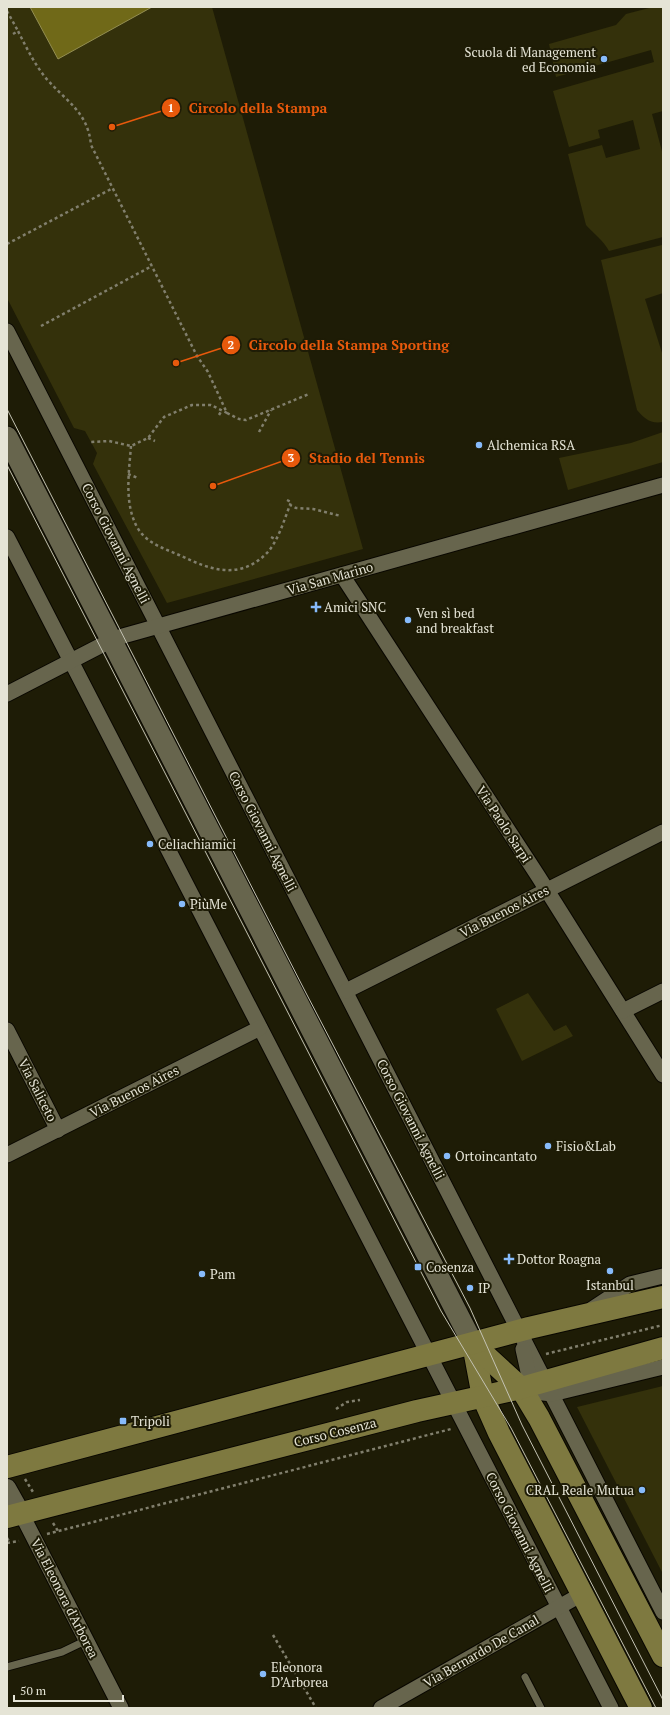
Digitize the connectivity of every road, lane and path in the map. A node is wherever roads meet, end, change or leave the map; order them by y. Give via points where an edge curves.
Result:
1 (7, 11) edge
2 (18, 32) junction
3 (13, 34) dead end
4 (113, 188) junction
5 (7, 244) edge
6 (152, 266) junction
7 (41, 326) dead end
8 (7, 331) edge
9 (309, 394) dead end
10 (271, 409) junction
11 (222, 410) junction
12 (227, 413) junction
13 (220, 415) dead end
14 (259, 432) dead end
15 (7, 438) edge
16 (148, 438) junction
17 (155, 441) dead end
18 (91, 442) dead end
19 (131, 446) junction
20 (128, 474) junction
21 (138, 478) dead end
22 (663, 485) edge
23 (287, 500) dead end
24 (290, 505) junction
25 (341, 516) dead end
26 (7, 537) edge
27 (271, 537) dead end
28 (276, 539) junction
29 (342, 575) junction
30 (158, 626) junction
31 (111, 640) junction
32 (71, 660) junction
33 (7, 694) edge
34 (663, 832) edge
35 (546, 890) junction
36 (346, 991) junction
37 (663, 991) edge
38 (623, 1011) junction
39 (260, 1028) junction
40 (7, 1030) edge
41 (663, 1075) edge
42 (58, 1130) junction
43 (7, 1155) edge
44 (663, 1276) edge
45 (663, 1297) edge
46 (581, 1316) junction
47 (663, 1325) edge
48 (520, 1331) junction
49 (473, 1344) junction
50 (663, 1348) edge
51 (543, 1354) dead end
52 (429, 1356) junction
53 (663, 1367) edge
54 (536, 1387) junction
55 (360, 1400) dead end
56 (468, 1400) junction
57 (336, 1409) dead end
58 (454, 1428) dead end
59 (7, 1467) edge
60 (7, 1488) edge
61 (14, 1515) edge
62 (58, 1531) dead end
63 (7, 1538) edge
64 (8, 1543) edge
65 (632, 1572) junction
66 (582, 1594) junction
67 (559, 1607) junction
68 (663, 1612) edge
69 (273, 1635) dead end
70 (87, 1640) junction
71 (663, 1656) edge
72 (7, 1667) edge
73 (525, 1677) dead end
74 (122, 1708) edge
75 (316, 1708) edge
76 (381, 1708) edge
77 (541, 1708) edge
78 (611, 1708) edge
79 (641, 1708) edge

1 - 2 path
2 - 3 path
2 - 4 path via 45,77 82,114 90,133 91,145
4 - 5 path
4 - 6 path
6 - 7 path
6 - 12 path
8 - 30 street, Corso Giovanni Agnelli
9 - 10 path
10 - 12 path via 246,420 239,420
10 - 14 path
11 - 12 path
11 - 13 path
11 - 16 path via 211,405 192,405 164,418
15 - 31 main road, Corso Giovanni Agnelli
16 - 17 path
16 - 19 path
18 - 19 path via 109,441
19 - 20 path
20 - 21 path
20 - 28 path via 131,512 138,527 150,542 203,565 231,571 251,565 266,553
22 - 29 street, Via San Marino
23 - 24 path via 291,502
24 - 25 path
24 - 28 path
26 - 32 street, Corso Giovanni Agnelli
27 - 28 path
29 - 30 street, Via San Marino
29 - 35 street, Via Paolo Sarpi
30 - 31 street, Via San Marino
30 - 36 street, Corso Giovanni Agnelli
31 - 32 street, Via San Marino
31 - 49 main road, Corso Giovanni Agnelli
32 - 33 street, Via San Marino
32 - 39 street, Corso Giovanni Agnelli
34 - 35 street, Via Buenos Aires
35 - 36 street, Via Buenos Aires
35 - 38 street, Via Paolo Sarpi
36 - 48 street, Corso Giovanni Agnelli
37 - 38 street
38 - 41 street, Via Paolo Sarpi
39 - 42 street, Via Buenos Aires
39 - 52 street, Corso Giovanni Agnelli
40 - 42 street, Via Saliceto
42 - 43 street, Via Buenos Aires
44 - 46 street via 630,1284
45 - 46 main road
46 - 48 main road
47 - 51 path
48 - 49 main road
48 - 54 street, Corso Giovanni Agnelli
49 - 52 main road
49 - 54 main road, Corso Giovanni Agnelli
49 - 56 main road, Corso Giovanni Agnelli
50 - 54 main road, Corso Cosenza
52 - 56 street, Corso Giovanni Agnelli
52 - 59 main road
53 - 54 street, Corso Cosenza
54 - 56 main road, Corso Cosenza
54 - 65 street, Corso Giovanni Agnelli
54 - 65 main road, Corso Giovanni Agnelli via 539,1418
55 - 57 path via 347,1402
56 - 61 main road, Corso Cosenza via 416,1411
56 - 66 main road, Corso Giovanni Agnelli via 499,1433
56 - 67 street, Corso Giovanni Agnelli
58 - 62 path
60 - 61 street, Via Eleonora d'Arborea
61 - 70 street, Via Eleonora d'Arborea
63 - 64 path
65 - 68 street, Corso Giovanni Agnelli
65 - 71 main road, Corso Giovanni Agnelli
66 - 67 street, Via Bernardo De Canal
66 - 79 main road, Corso Giovanni Agnelli
67 - 76 street, Via Bernardo De Canal
67 - 78 street, Corso Giovanni Agnelli
69 - 75 path
70 - 72 lane via 62,1652
70 - 74 street, Via Eleonora d'Arborea
73 - 77 lane

